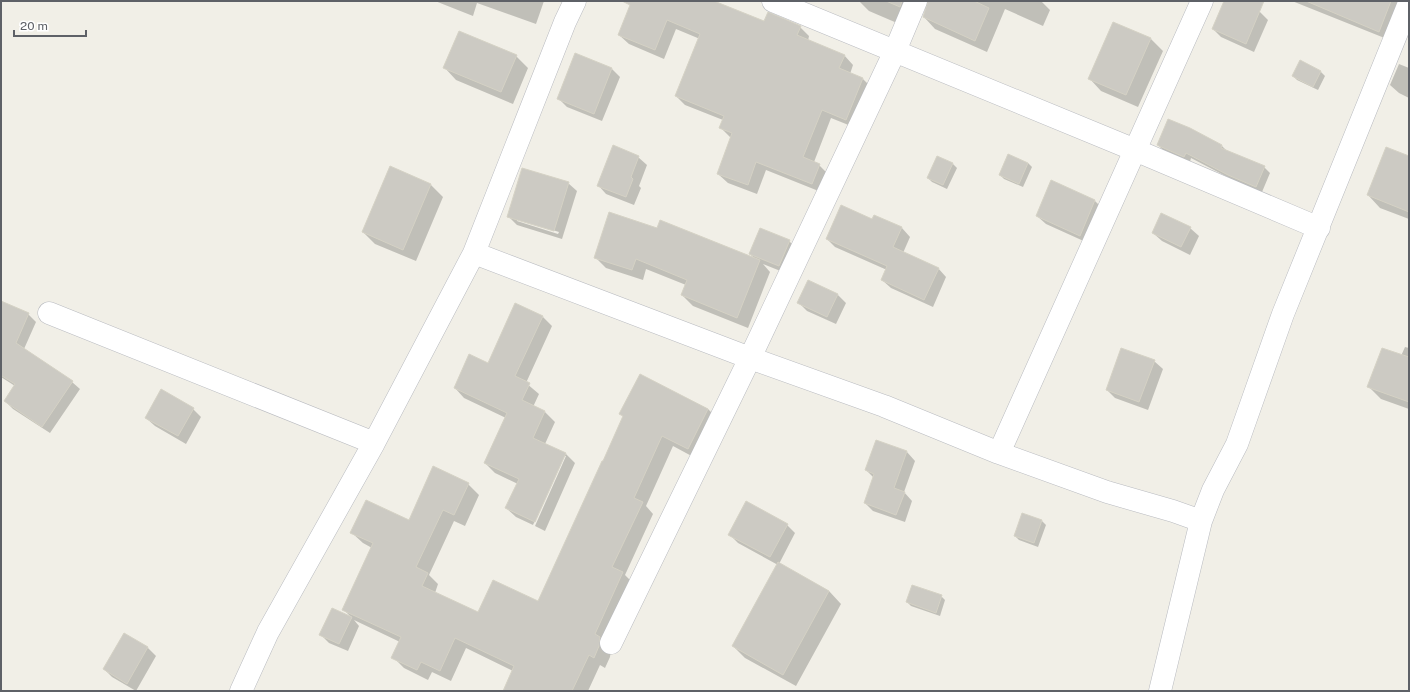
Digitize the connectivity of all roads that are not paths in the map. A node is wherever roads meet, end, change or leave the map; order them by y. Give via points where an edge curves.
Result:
1 (575, 1) edge
2 (773, 1) edge
3 (916, 1) edge
4 (1202, 1) edge
5 (1409, 4) edge
6 (895, 51) junction
7 (1135, 150) junction
8 (1319, 228) junction
9 (474, 253) junction
10 (49, 313) dead end
11 (750, 358) junction
12 (374, 443) junction
13 (999, 453) junction
14 (1201, 521) junction
15 (611, 643) dead end
16 (241, 691) edge
17 (1160, 691) edge

1 - 9 street
2 - 6 street
3 - 6 street
4 - 7 street
5 - 8 street
6 - 7 street
6 - 11 street
7 - 8 street
7 - 13 street
8 - 14 street via 1283,314 1237,444 1216,484
9 - 11 street
9 - 12 street
10 - 12 street
11 - 13 street via 884,406
11 - 15 street
12 - 16 street via 268,632
13 - 14 street via 1107,492
14 - 17 street

